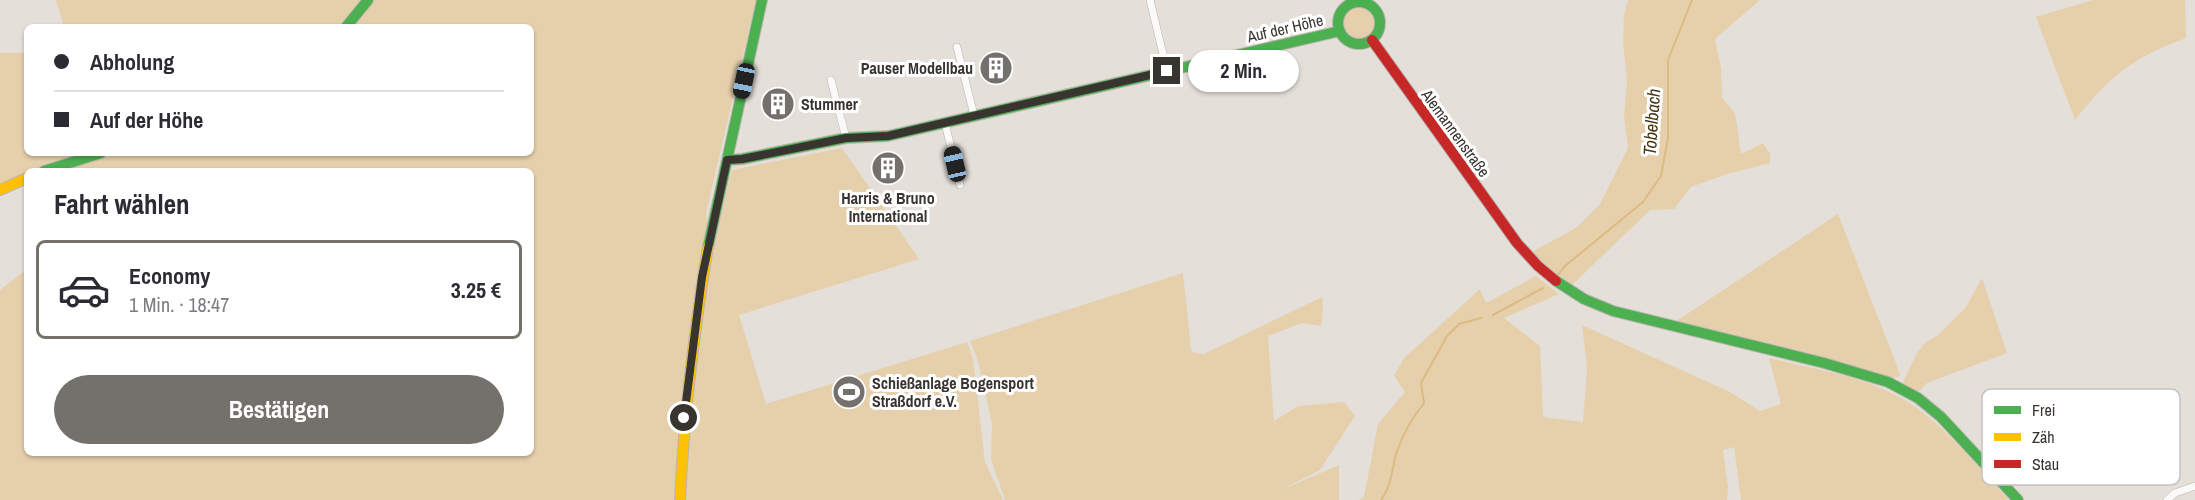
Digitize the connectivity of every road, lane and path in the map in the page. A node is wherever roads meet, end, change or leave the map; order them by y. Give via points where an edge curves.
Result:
1 (368, 0) edge
2 (762, 0) edge
3 (1150, 0) edge
4 (1350, 2) edge
5 (348, 24) edge
6 (1340, 31) junction
7 (1372, 40) junction
8 (957, 46) dead end
9 (1167, 71) junction
10 (831, 80) dead end
11 (974, 115) junction
12 (945, 123) junction
13 (846, 138) junction
14 (92, 156) edge
15 (727, 160) junction
16 (54, 168) edge
17 (24, 178) edge
18 (960, 185) dead end
19 (0, 190) edge
20 (1982, 461) edge
21 (2004, 485) edge
22 (2195, 486) edge
23 (681, 500) edge
24 (2018, 500) edge
25 (2168, 500) edge

1 - 5 street
2 - 15 street
3 - 9 street
4 - 6 street via 1341,13
4 - 7 street via 1368,4 1378,13 1379,30
6 - 7 street via 1353,43
6 - 9 street, Auf der Höhe
7 - 20 street, Alemannenstraße via 1517,243 1558,284 1613,311 1878,378 1918,398
8 - 11 street
9 - 11 street, Auf der Höhe
10 - 13 street
11 - 12 street, Auf der Höhe
12 - 13 street, Auf der Höhe via 888,136
12 - 18 street
13 - 15 street, Auf der Höhe
14 - 16 street
15 - 23 street via 702,277 681,451
17 - 19 street
21 - 24 street, Alemannenstraße
22 - 25 street via 2175,492

